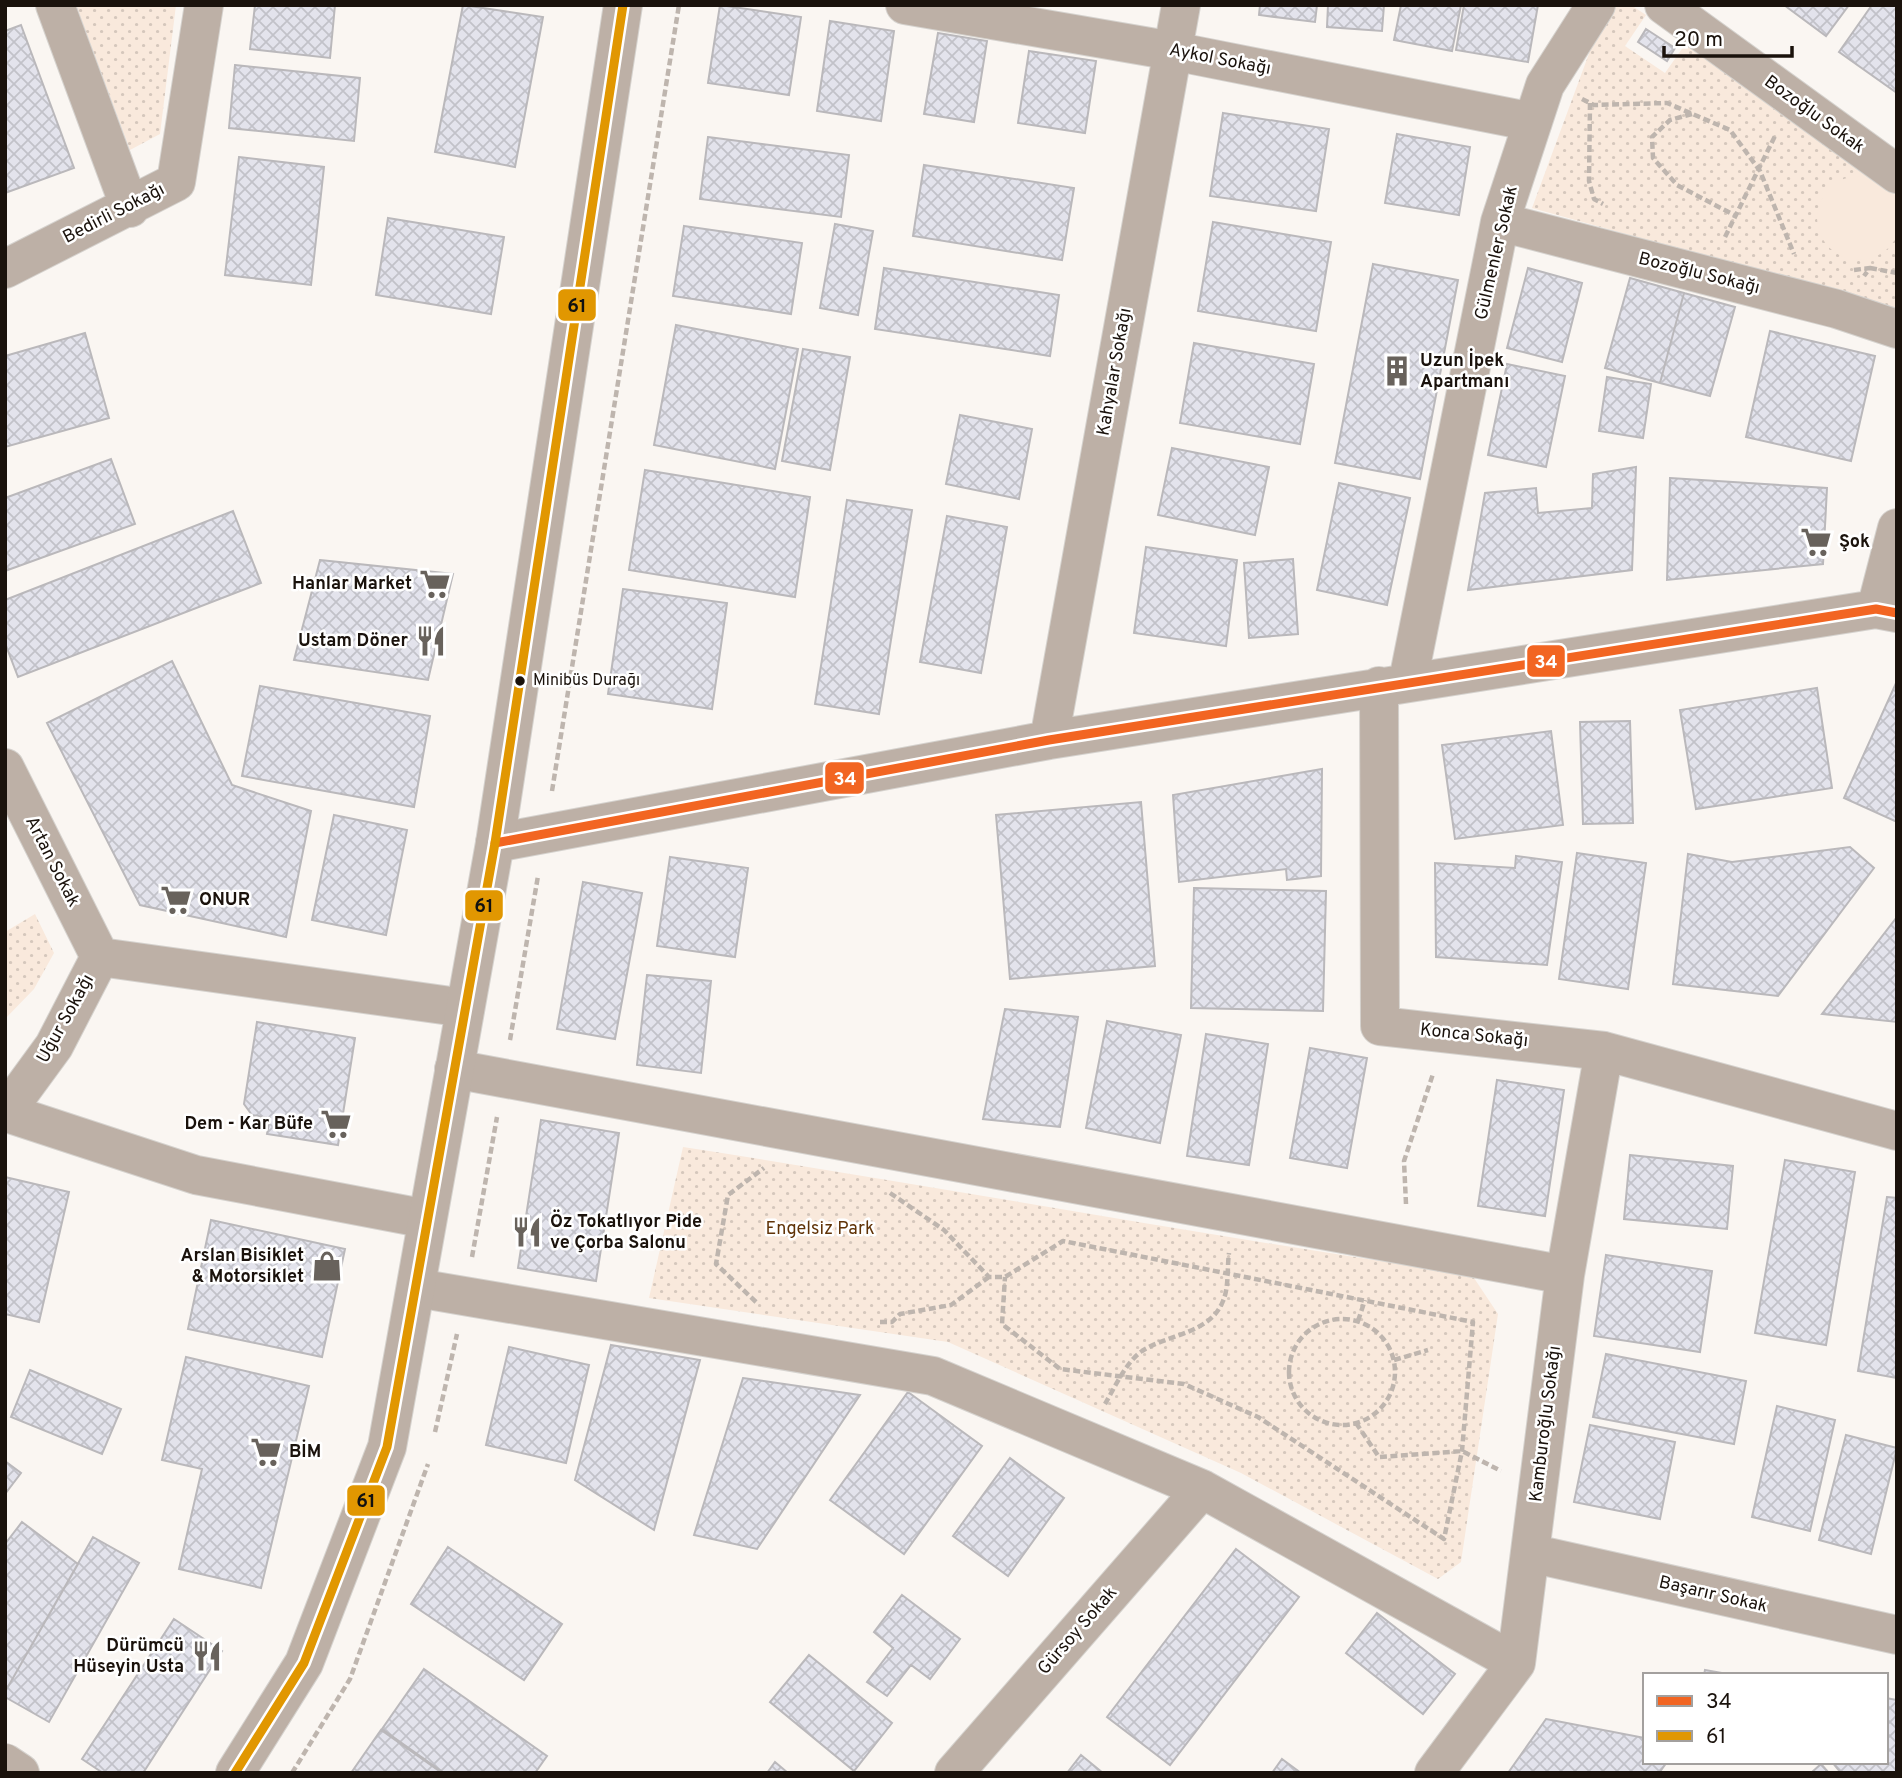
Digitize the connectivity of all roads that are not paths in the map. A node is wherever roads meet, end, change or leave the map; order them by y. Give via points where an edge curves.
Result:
1 (55, 5) edge
2 (204, 5) edge
3 (623, 5) edge
4 (905, 5) edge
5 (1181, 5) edge
6 (1596, 5) edge
7 (1664, 5) edge
8 (1173, 51) junction
9 (1532, 122) junction
10 (1897, 174) edge
11 (130, 208) junction
12 (1500, 222) junction
13 (5, 269) edge
14 (1897, 329) edge
15 (1897, 528) edge
16 (1887, 611) edge
17 (1394, 683) junction
18 (1049, 740) junction
19 (5, 768) edge
20 (495, 843) junction
21 (100, 957) junction
22 (465, 1008) junction
23 (1604, 1051) junction
24 (454, 1069) junction
25 (6, 1113) edge
26 (1897, 1131) edge
27 (427, 1219) junction
28 (1565, 1275) junction
29 (417, 1288) junction
30 (1202, 1489) junction
31 (1530, 1553) junction
32 (1897, 1635) edge
33 (1516, 1663) junction
34 (5, 1763) edge
35 (20, 1773) edge
36 (235, 1773) edge
37 (954, 1773) edge
38 (1434, 1773) edge

1 - 11 street
2 - 11 street, Bedirli Sokağı via 176,182
3 - 20 street
4 - 8 street, Aykol Sokağı
5 - 8 street, Kahyalar Sokağı
6 - 9 street, Gülmenler Sokak via 1545,85
7 - 10 street, Bozoğlu Sokak
8 - 9 street, Aykol Sokağı
8 - 18 street, Kahyalar Sokağı
9 - 12 street, Gülmenler Sokak
11 - 13 street, Bedirli Sokağı
12 - 14 street, Bozoğlu Sokağı via 1838,309
12 - 17 street, Gülmenler Sokak
15 - 16 street
16 - 17 street
17 - 18 street
17 - 23 street, Konca Sokağı via 1380,1026
18 - 20 street
19 - 21 street, Artan Sokak
20 - 22 street
21 - 22 street
21 - 25 street, Uğur Sokağı via 54,1046
22 - 24 street
23 - 26 street, Konca Sokağı
23 - 28 street, Kamburoğlu Sokağı
24 - 27 street
24 - 28 street
25 - 27 street via 196,1175
27 - 29 street
28 - 31 street, Kamburoğlu Sokağı
29 - 30 street via 933,1376
29 - 36 street via 387,1447 304,1663
30 - 33 street
30 - 37 street, Gürsoy Sokak
31 - 32 street, Başarır Sokak
31 - 33 street, Kamburoğlu Sokağı
33 - 38 street, Kamburoğlu Sokağı
34 - 35 street

